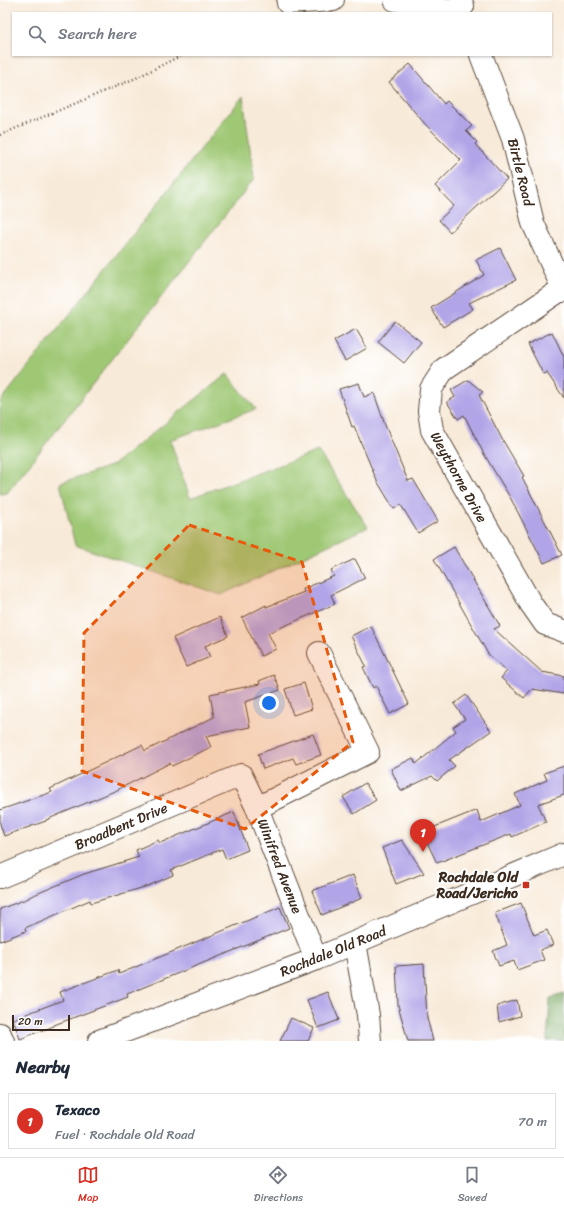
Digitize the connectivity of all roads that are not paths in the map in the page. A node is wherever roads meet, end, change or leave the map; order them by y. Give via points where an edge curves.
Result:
1 (333, 0) edge
2 (395, 0) edge
3 (288, 3) dead end
4 (464, 6) edge
5 (482, 56) edge
6 (563, 290) edge
7 (564, 630) edge
8 (319, 653) dead end
9 (241, 775) joint
10 (257, 808) junction
11 (564, 854) edge
12 (0, 877) edge
13 (355, 943) junction
14 (316, 959) junction
15 (0, 1034) edge
16 (3, 1041) edge
17 (99, 1041) edge
18 (370, 1041) edge

1 - 3 street
2 - 4 street via 449,10
5 - 6 street, Birtle Road via 513,139 533,223
6 - 7 street, Weythorne Drive via 444,369 431,389 429,411 432,430 531,604 546,624
8 - 10 street via 368,752
9 - 10 street, Winifred Avenue
9 - 12 street, Broadbent Drive
10 - 14 street, Winifred Avenue
11 - 13 street, Rochdale Old Road
13 - 14 street, Rochdale Old Road
13 - 18 street
14 - 17 street, Rochdale Old Road
15 - 16 street

